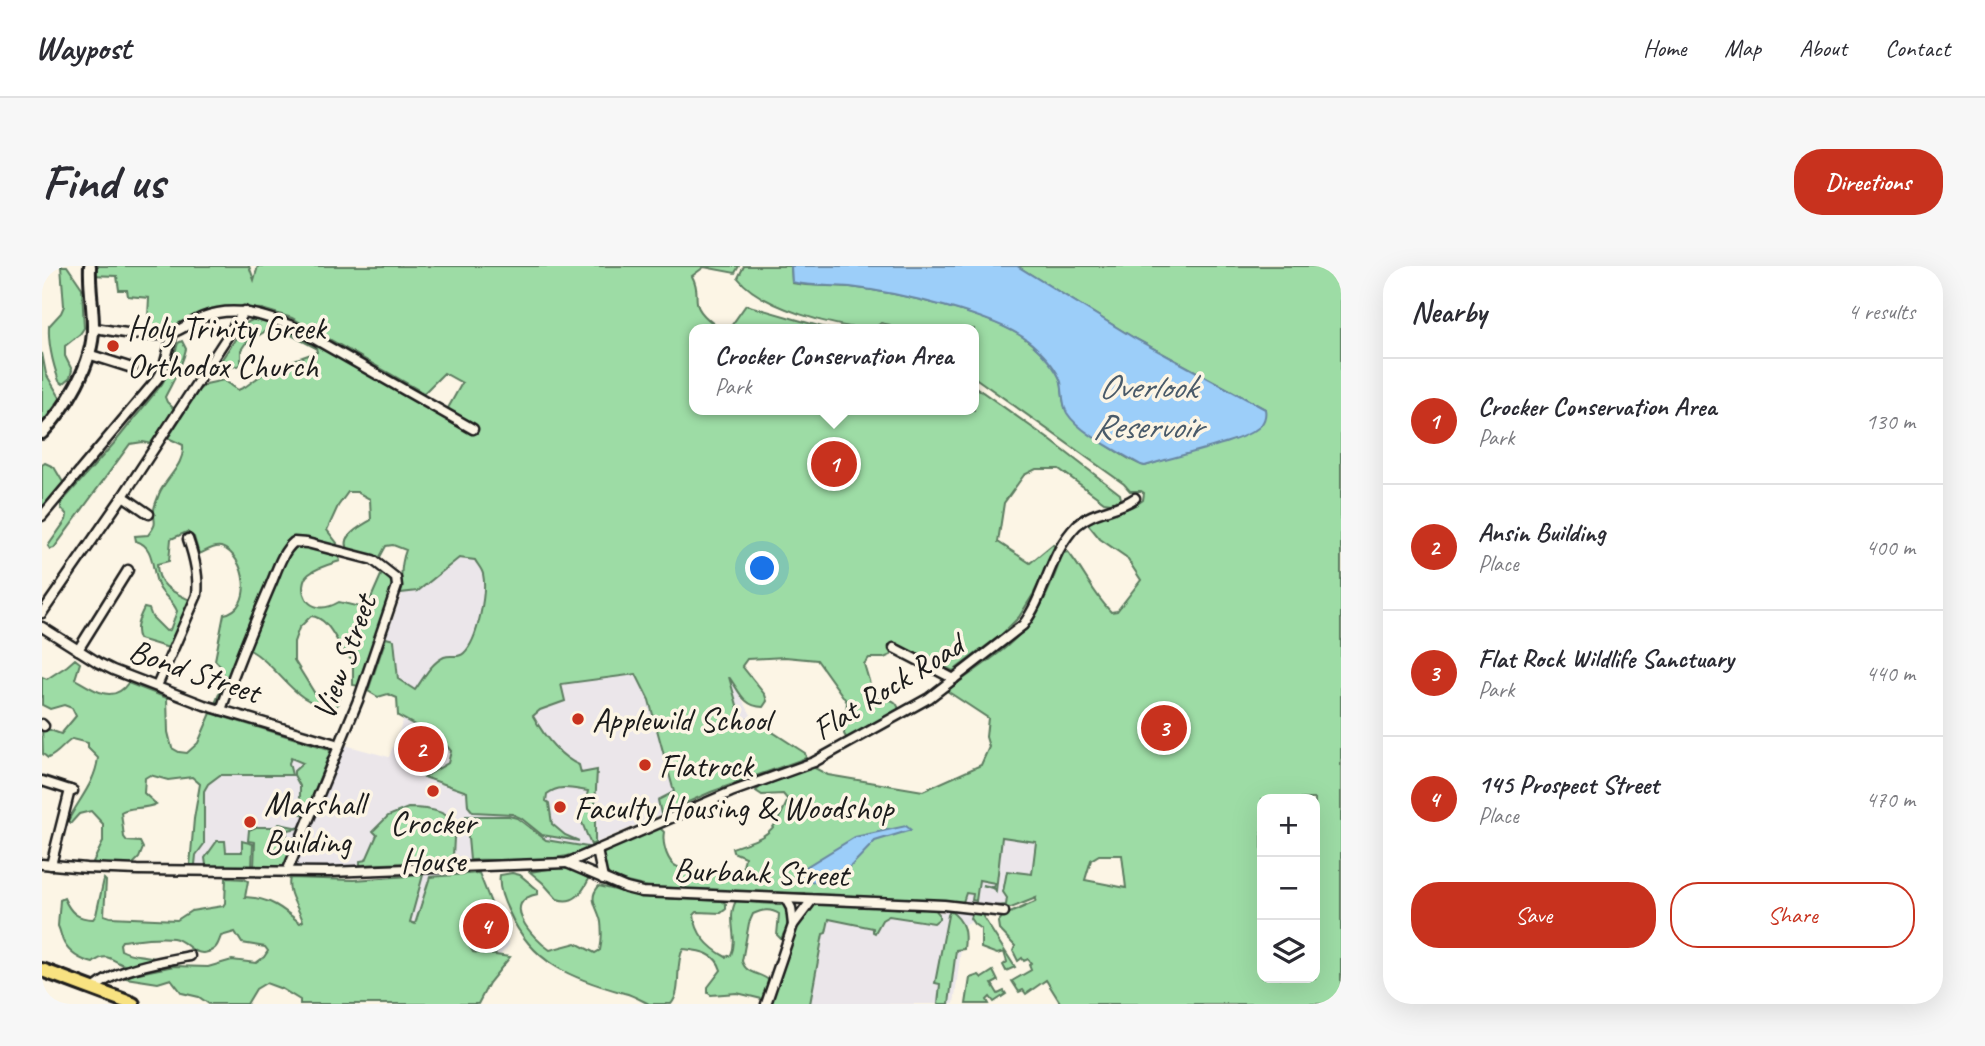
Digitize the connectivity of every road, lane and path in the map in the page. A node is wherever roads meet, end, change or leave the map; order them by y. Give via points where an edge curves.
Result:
1 (90, 266) edge
2 (244, 311) junction
3 (94, 328) junction
4 (173, 332) junction
5 (88, 354) junction
6 (132, 368) dead end
7 (473, 429) dead end
8 (42, 433) edge
9 (123, 496) junction
10 (1135, 498) dead end
11 (149, 514) dead end
12 (42, 516) edge
13 (188, 539) dead end
14 (128, 570) dead end
15 (42, 612) edge
16 (42, 627) edge
17 (894, 648) dead end
18 (78, 650) junction
19 (954, 679) junction
20 (158, 686) junction
21 (221, 710) junction
22 (339, 745) junction
23 (42, 781) edge
24 (597, 850) junction
25 (567, 863) junction
26 (46, 865) edge
27 (287, 872) junction
28 (603, 879) junction
29 (786, 899) junction
30 (812, 900) junction
31 (1004, 912) dead end
32 (793, 925) junction
33 (190, 956) dead end
34 (42, 970) edge
35 (94, 989) junction
36 (111, 1000) edge
37 (133, 1004) edge
38 (766, 1004) edge

1 - 3 main road
2 - 4 street via 213,313
2 - 7 street via 292,326
2 - 9 street
3 - 4 street via 140,334
3 - 5 main road
4 - 12 street via 158,378
5 - 6 street
5 - 8 main road via 69,400
9 - 11 street
9 - 15 street
10 - 19 street, Flat Rock Road via 1079,523 1061,548 1029,617
13 - 20 street via 197,595
14 - 18 street
16 - 18 street, Bond Street
17 - 19 street
18 - 20 street, Bond Street via 113,670
19 - 24 street, Flat Rock Road via 920,704 814,762
20 - 21 street, Bond Street
21 - 22 street, Bond Street
21 - 22 street, View Street via 237,662 290,545 299,541 373,560 398,583
22 - 27 street, View Street
23 - 26 street via 71,790
24 - 25 street, Flat Rock Road
24 - 28 street
25 - 27 street
25 - 28 street, Burbank Street
26 - 27 street
28 - 29 street, Burbank Street via 650,893
29 - 30 street, Burbank Street
29 - 32 street
30 - 31 street, Burbank Street
30 - 32 street
32 - 38 street
33 - 35 street via 134,970
34 - 35 main road
35 - 36 main road
36 - 37 main road

